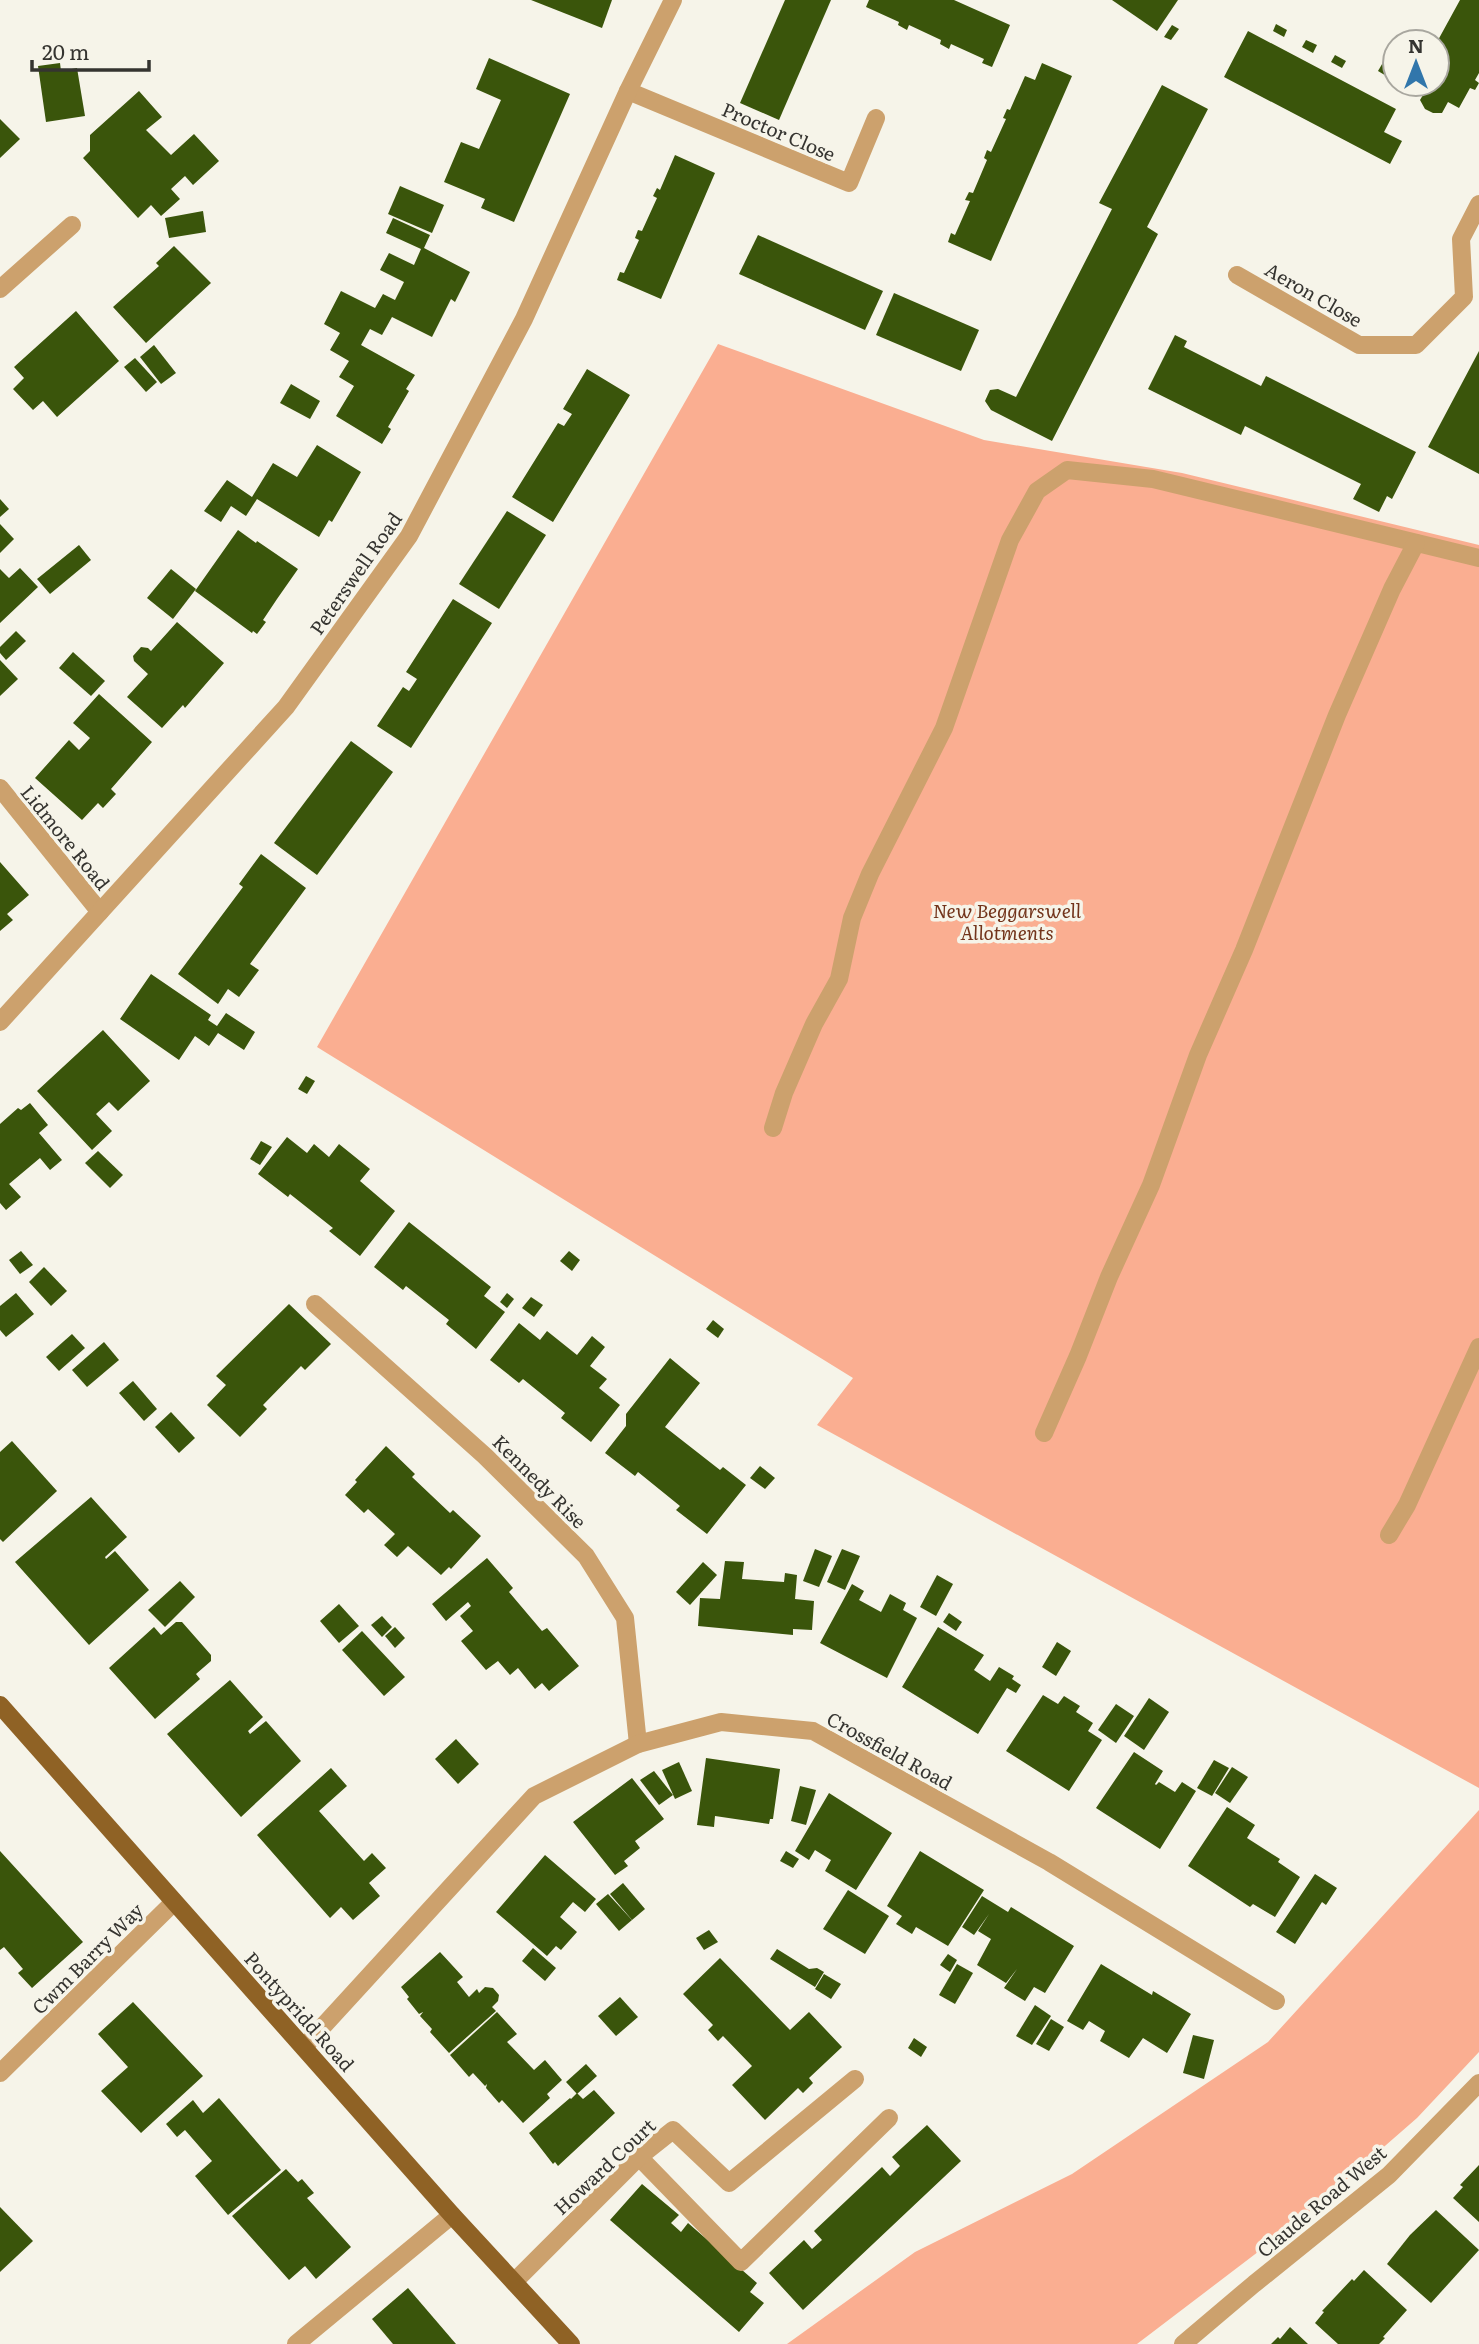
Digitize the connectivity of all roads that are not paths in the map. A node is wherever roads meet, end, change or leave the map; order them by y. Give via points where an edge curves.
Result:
1 (673, 0) edge
2 (628, 91) junction
3 (876, 118) dead end
4 (1479, 204) edge
5 (72, 225) dead end
6 (1461, 239) junction
7 (1479, 249) edge
8 (1237, 275) dead end
9 (0, 289) edge
10 (1416, 542) junction
11 (1479, 558) edge
12 (0, 788) edge
13 (100, 912) junction
14 (0, 1023) edge
15 (773, 1128) dead end
16 (315, 1304) dead end
17 (1479, 1347) edge
18 (1044, 1433) dead end
19 (1389, 1535) dead end
20 (0, 1705) edge
21 (638, 1744) junction
22 (174, 1902) junction
23 (1276, 2001) dead end
24 (304, 2048) junction
25 (0, 2073) edge
26 (855, 2079) dead end
27 (1479, 2083) edge
28 (889, 2118) dead end
29 (639, 2157) junction
30 (452, 2215) junction
31 (514, 2283) junction
32 (296, 2344) edge
33 (571, 2344) edge
34 (1183, 2344) edge

1 - 2 street, Peterswell Road
2 - 3 street, Proctor Close via 849,183
2 - 13 street, Peterswell Road via 524,319 409,536 286,707
4 - 6 street
5 - 9 street
6 - 7 street
6 - 8 street, Aeron Close via 1464,297 1416,345 1359,345
10 - 11 street
10 - 15 street via 1153,479 1067,470 1037,491 1010,540 944,728 870,874 852,918 839,979 814,1024
10 - 18 street via 1337,715 1198,1055 1151,1185
12 - 13 street, Lidmore Road
13 - 14 street, Peterswell Road
16 - 21 street, Kennedy Rise via 485,1456 586,1556 625,1618
17 - 19 street
20 - 22 main road, Pontypridd Road
21 - 23 street, Crossfield Road via 721,1722 813,1731 1049,1862
21 - 24 street, Crossfield Road via 534,1796
22 - 24 main road, Pontypridd Road
22 - 25 street, Cwm Barry Way
24 - 30 main road, Pontypridd Road
26 - 29 street, Howard Court via 729,2183 673,2130
27 - 34 street, Claude Road West via 1389,2175
28 - 29 street via 741,2262
29 - 31 street, Howard Court
30 - 31 main road, Pontypridd Road
30 - 32 street
31 - 33 main road, Pontypridd Road

